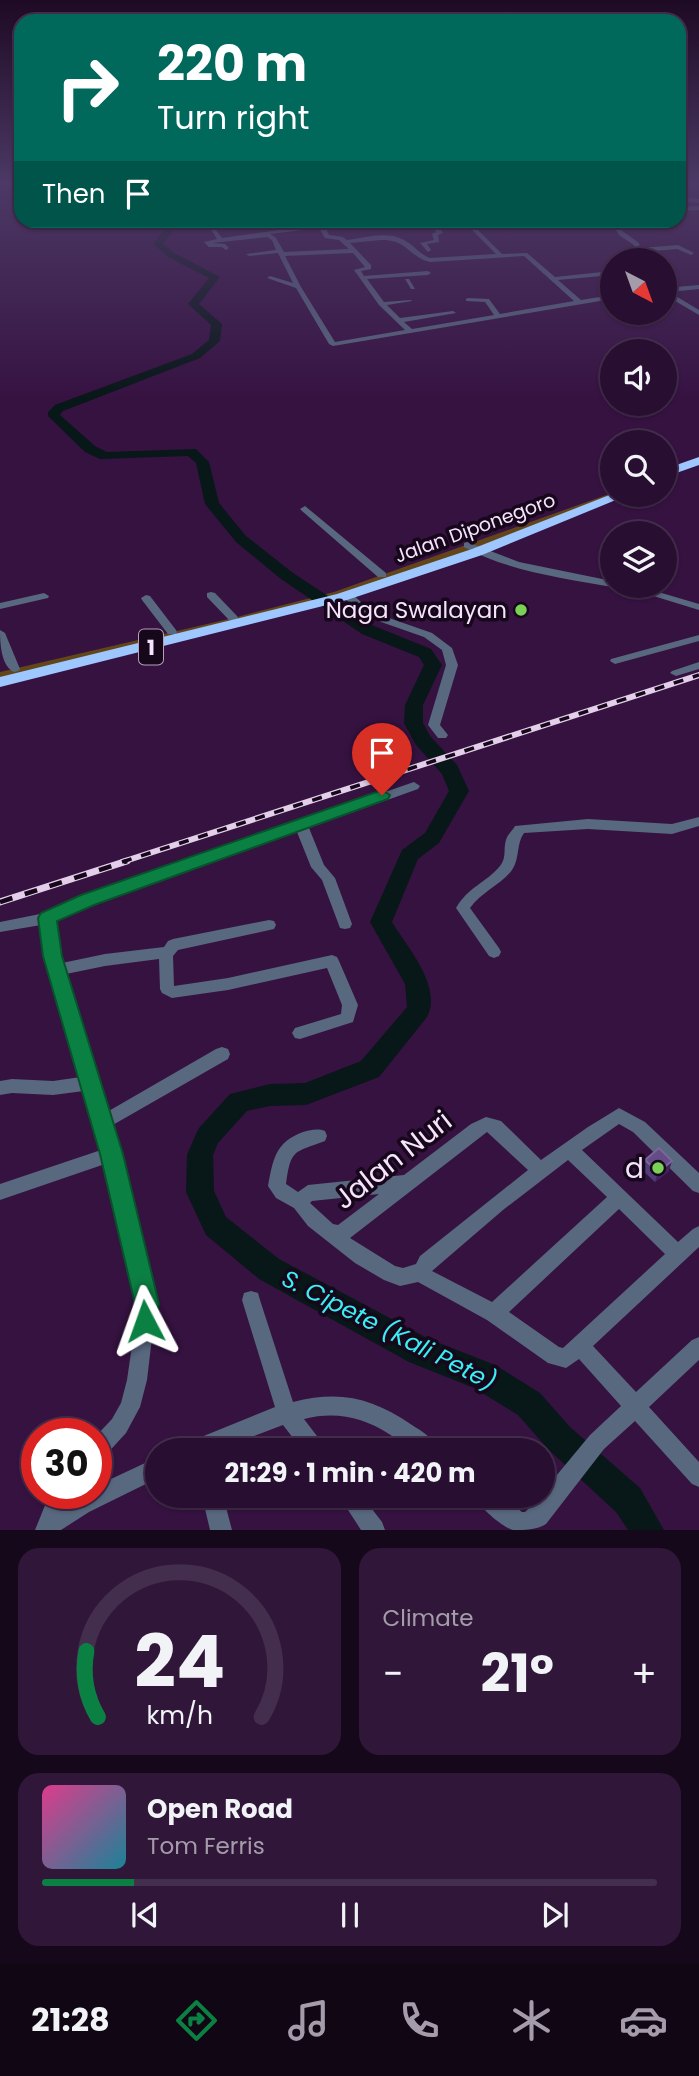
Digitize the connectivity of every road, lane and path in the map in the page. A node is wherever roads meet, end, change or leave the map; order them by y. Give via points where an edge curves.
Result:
1 (250, 256) edge
2 (284, 256) edge
3 (359, 256) edge
4 (421, 256) edge
5 (446, 256) edge
6 (482, 256) edge
7 (529, 256) edge
8 (448, 259) junction
9 (253, 262) dead end
10 (600, 274) edge
11 (270, 278) dead end
12 (553, 279) junction
13 (407, 280) junction
14 (363, 281) junction
15 (298, 287) junction
16 (699, 287) edge
17 (413, 288) dead end
18 (677, 290) edge
19 (600, 299) edge
20 (677, 299) edge
21 (468, 300) dead end
22 (409, 301) dead end
23 (580, 303) junction
24 (381, 304) junction
25 (453, 313) dead end
26 (699, 313) edge
27 (499, 316) junction
28 (400, 320) junction
29 (411, 332) junction
30 (699, 461) edge
31 (699, 467) edge
32 (677, 469) edge
33 (677, 475) edge
34 (600, 498) edge
35 (600, 503) edge
36 (305, 509) dead end
37 (472, 549) junction
38 (386, 578) junction
39 (600, 582) edge
40 (341, 595) junction
41 (44, 596) dead end
42 (211, 596) dead end
43 (146, 598) dead end
44 (668, 598) edge
45 (0, 606) edge
46 (296, 607) junction
47 (699, 607) edge
48 (233, 618) junction
49 (172, 632) junction
50 (0, 633) edge
51 (699, 638) edge
52 (615, 661) dead end
53 (699, 665) edge
54 (7, 670) edge
55 (676, 673) dead end
56 (0, 682) edge
57 (442, 735) dead end
58 (414, 786) dead end
59 (699, 821) edge
60 (301, 825) junction
61 (47, 918) junction
62 (345, 924) dead end
63 (269, 925) dead end
64 (0, 927) edge
65 (494, 952) dead end
66 (166, 953) junction
67 (57, 971) junction
68 (300, 1033) dead end
69 (222, 1054) dead end
70 (90, 1083) junction
71 (0, 1088) edge
72 (102, 1123) junction
73 (319, 1136) dead end
74 (569, 1149) junction
75 (111, 1154) junction
76 (540, 1170) junction
77 (405, 1183) junction
78 (699, 1185) edge
79 (0, 1192) edge
80 (619, 1197) junction
81 (300, 1202) junction
82 (332, 1233) junction
83 (699, 1235) edge
84 (677, 1254) junction
85 (422, 1271) junction
86 (251, 1300) dead end
87 (494, 1313) junction
88 (579, 1344) junction
89 (698, 1350) edge
90 (637, 1407) junction
91 (287, 1413) junction
92 (112, 1433) edge
93 (224, 1438) edge
94 (306, 1438) edge
95 (414, 1438) edge
96 (145, 1474) edge
97 (699, 1477) edge
98 (215, 1508) edge
99 (358, 1508) edge
100 (497, 1508) edge
101 (54, 1509) edge
102 (513, 1523) edge
103 (48, 1527) edge
104 (221, 1530) edge
105 (374, 1530) edge

1 - 9 street
2 - 15 street
3 - 14 street via 370,268 357,270
4 - 8 street
5 - 8 street
6 - 8 street
7 - 12 street
10 - 12 street
11 - 15 street
12 - 23 street
13 - 14 street
13 - 14 street via 427,276
13 - 17 street
14 - 24 street
15 - 29 street via 333,344
16 - 18 street
19 - 23 street
20 - 26 street
21 - 27 street via 487,300
22 - 24 street
23 - 27 street
24 - 28 street
25 - 28 street
27 - 29 street
28 - 29 street
30 - 32 highway
31 - 33 highway
34 - 37 highway, Jalan Diponegoro / 1
35 - 37 highway, Jalan Diponegoro / 1
36 - 38 street
37 - 38 highway, Jalan Diponegoro / 1
37 - 39 street
38 - 40 highway, Jalan Diponegoro / 1
40 - 46 highway, 1
40 - 57 street via 368,614 428,635 447,648 452,665 434,725
41 - 45 street
42 - 48 street
43 - 49 street
44 - 47 street
46 - 48 highway, 1
46 - 56 highway, 1
48 - 49 highway, 1
49 - 54 highway, 1
50 - 54 street
51 - 52 street
53 - 55 street
58 - 60 street
59 - 65 street via 672,829 588,824 520,829 512,840 511,864 472,894 463,908
60 - 61 street
60 - 62 street
61 - 64 street
61 - 67 street
63 - 66 street via 174,945
66 - 67 street
66 - 68 street via 167,989 172,992 332,961 350,1005 348,1018
67 - 70 street
69 - 72 street
70 - 71 street
70 - 72 street
72 - 75 street
73 - 81 street via 295,1141 286,1150 277,1186
74 - 76 street
74 - 78 street via 621,1114
74 - 80 street
75 - 79 street
75 - 92 street via 147,1304 130,1407
76 - 77 street, Jalan Nuri via 495,1126 486,1125
76 - 85 street via 426,1262
77 - 81 street via 308,1194
77 - 82 street, Jalan Nuri via 341,1234
80 - 84 street
80 - 87 street
81 - 82 street via 301,1209
82 - 85 street via 367,1261 398,1277
83 - 84 street
84 - 88 street
85 - 87 street via 425,1277
86 - 91 street
87 - 88 street via 561,1358
88 - 90 street
89 - 90 street
90 - 97 street
90 - 102 street via 597,1442 538,1516 529,1523
91 - 93 street
91 - 94 street
91 - 95 street via 342,1405 395,1423
96 - 103 street
98 - 104 street
99 - 105 street
100 - 102 street
101 - 103 street

